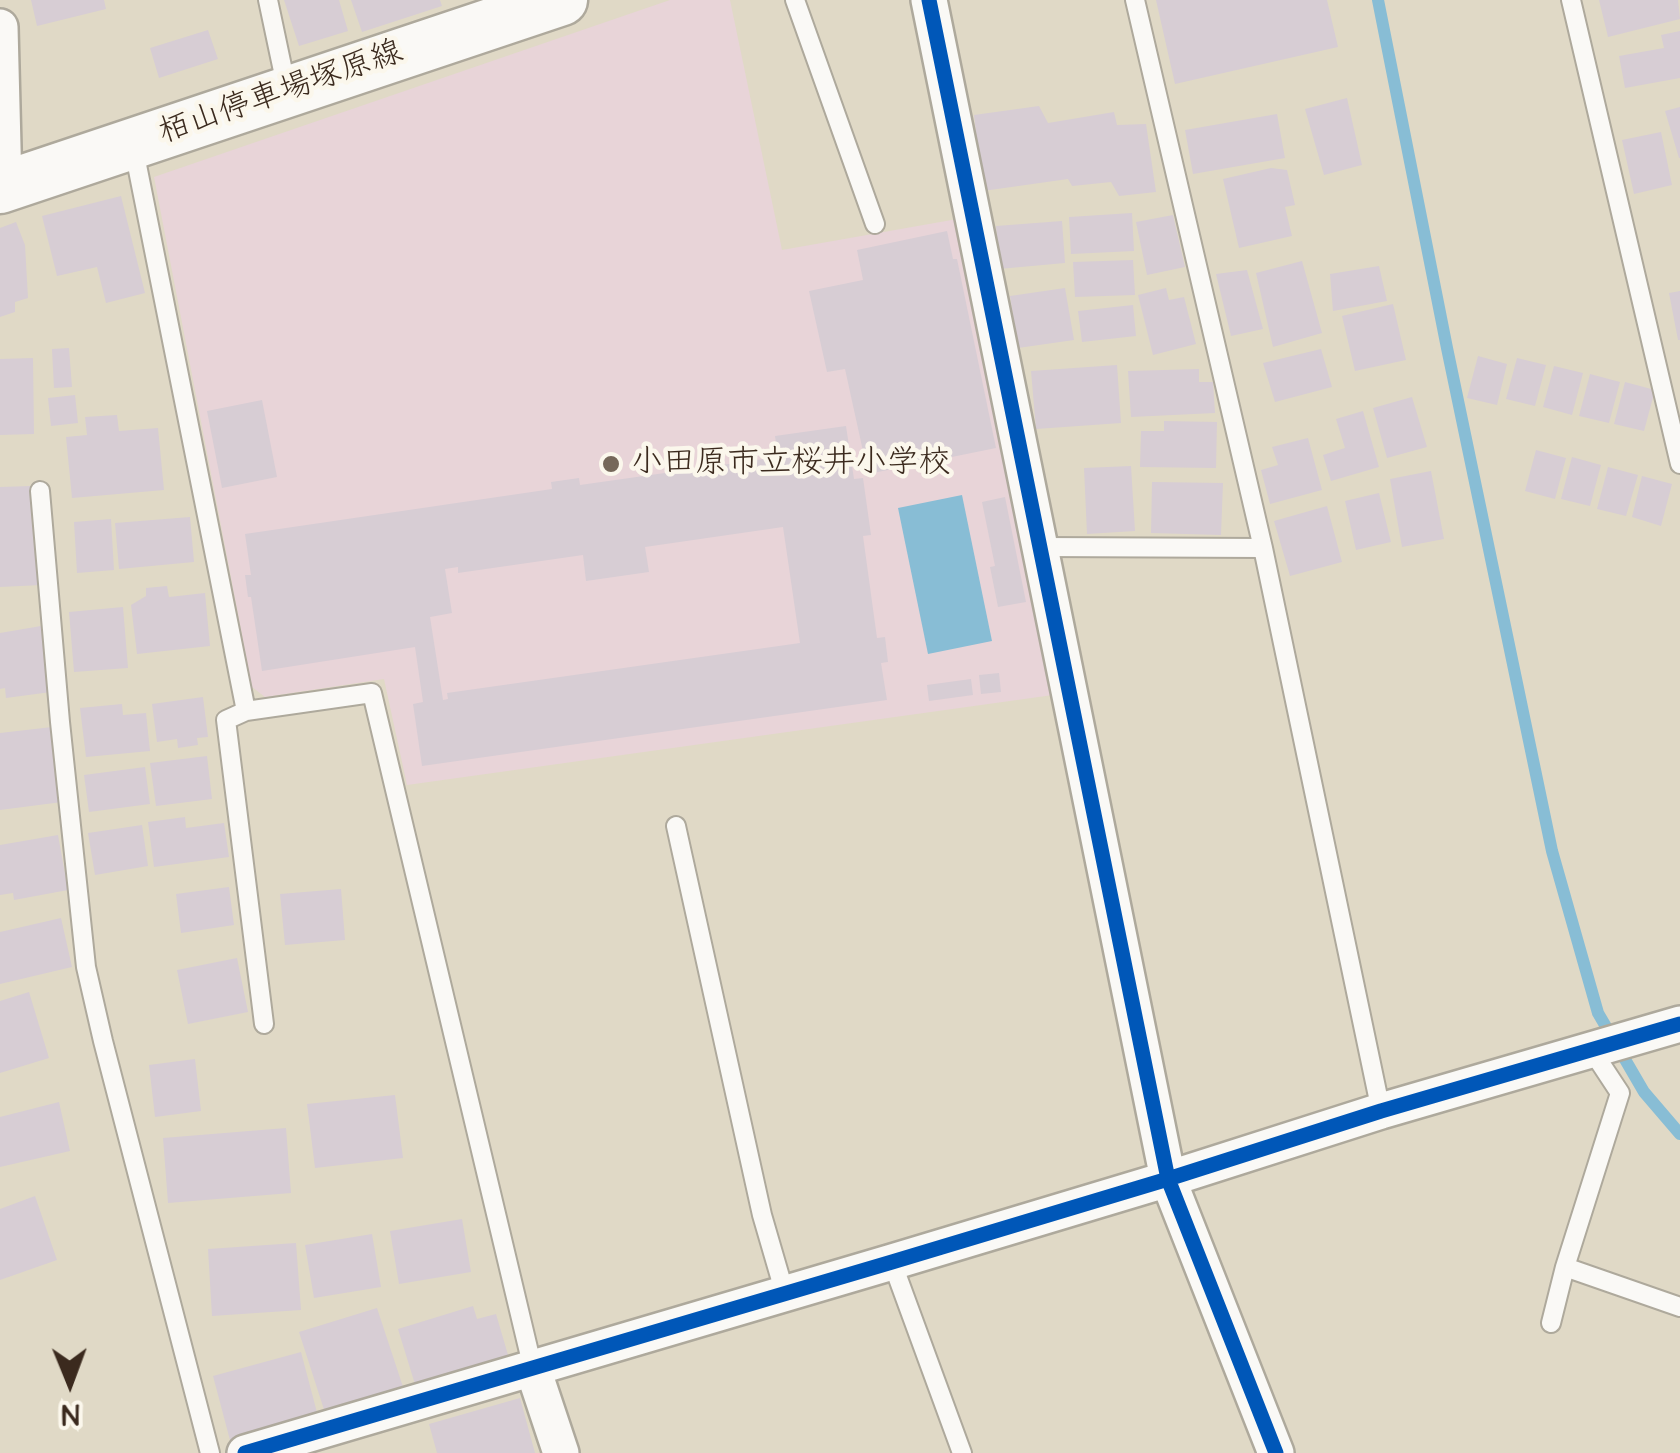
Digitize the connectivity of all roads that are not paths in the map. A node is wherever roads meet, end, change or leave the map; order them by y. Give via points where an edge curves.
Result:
1 (268, 0) edge
2 (562, 0) edge
3 (795, 0) edge
4 (929, 0) edge
5 (1135, 0) edge
6 (1572, 0) edge
7 (0, 26) edge
8 (287, 91) junction
9 (132, 144) junction
10 (2, 187) edge
11 (875, 224) dead end
12 (1680, 464) edge
13 (40, 491) dead end
14 (1041, 547) junction
15 (1263, 548) junction
16 (246, 711) junction
17 (676, 826) dead end
18 (264, 1024) dead end
19 (1680, 1024) edge
20 (1591, 1049) junction
21 (1381, 1111) junction
22 (1168, 1179) junction
23 (892, 1262) junction
24 (1565, 1267) junction
25 (784, 1294) junction
26 (1680, 1307) edge
27 (1551, 1323) dead end
28 (533, 1368) junction
29 (210, 1453) edge
30 (244, 1453) edge
31 (562, 1453) edge
32 (962, 1453) edge
33 (1276, 1453) edge

1 - 8 lane
2 - 8 main road, 栢山停車場塚原線
3 - 11 lane
4 - 14 street
5 - 15 lane
6 - 12 lane
7 - 10 street
8 - 9 main road, 栢山停車場塚原線
9 - 10 main road, 栢山停車場塚原線
9 - 16 lane
13 - 29 lane via 86,967
14 - 15 lane
14 - 22 street
15 - 21 lane
16 - 18 lane via 226,720
16 - 28 lane via 372,692
17 - 25 lane
19 - 20 street
20 - 21 street
20 - 24 lane via 1620,1093
21 - 22 street
22 - 23 street
22 - 33 street
23 - 25 street
23 - 32 lane
24 - 26 lane
24 - 27 lane
25 - 28 street
28 - 30 street
28 - 31 street

